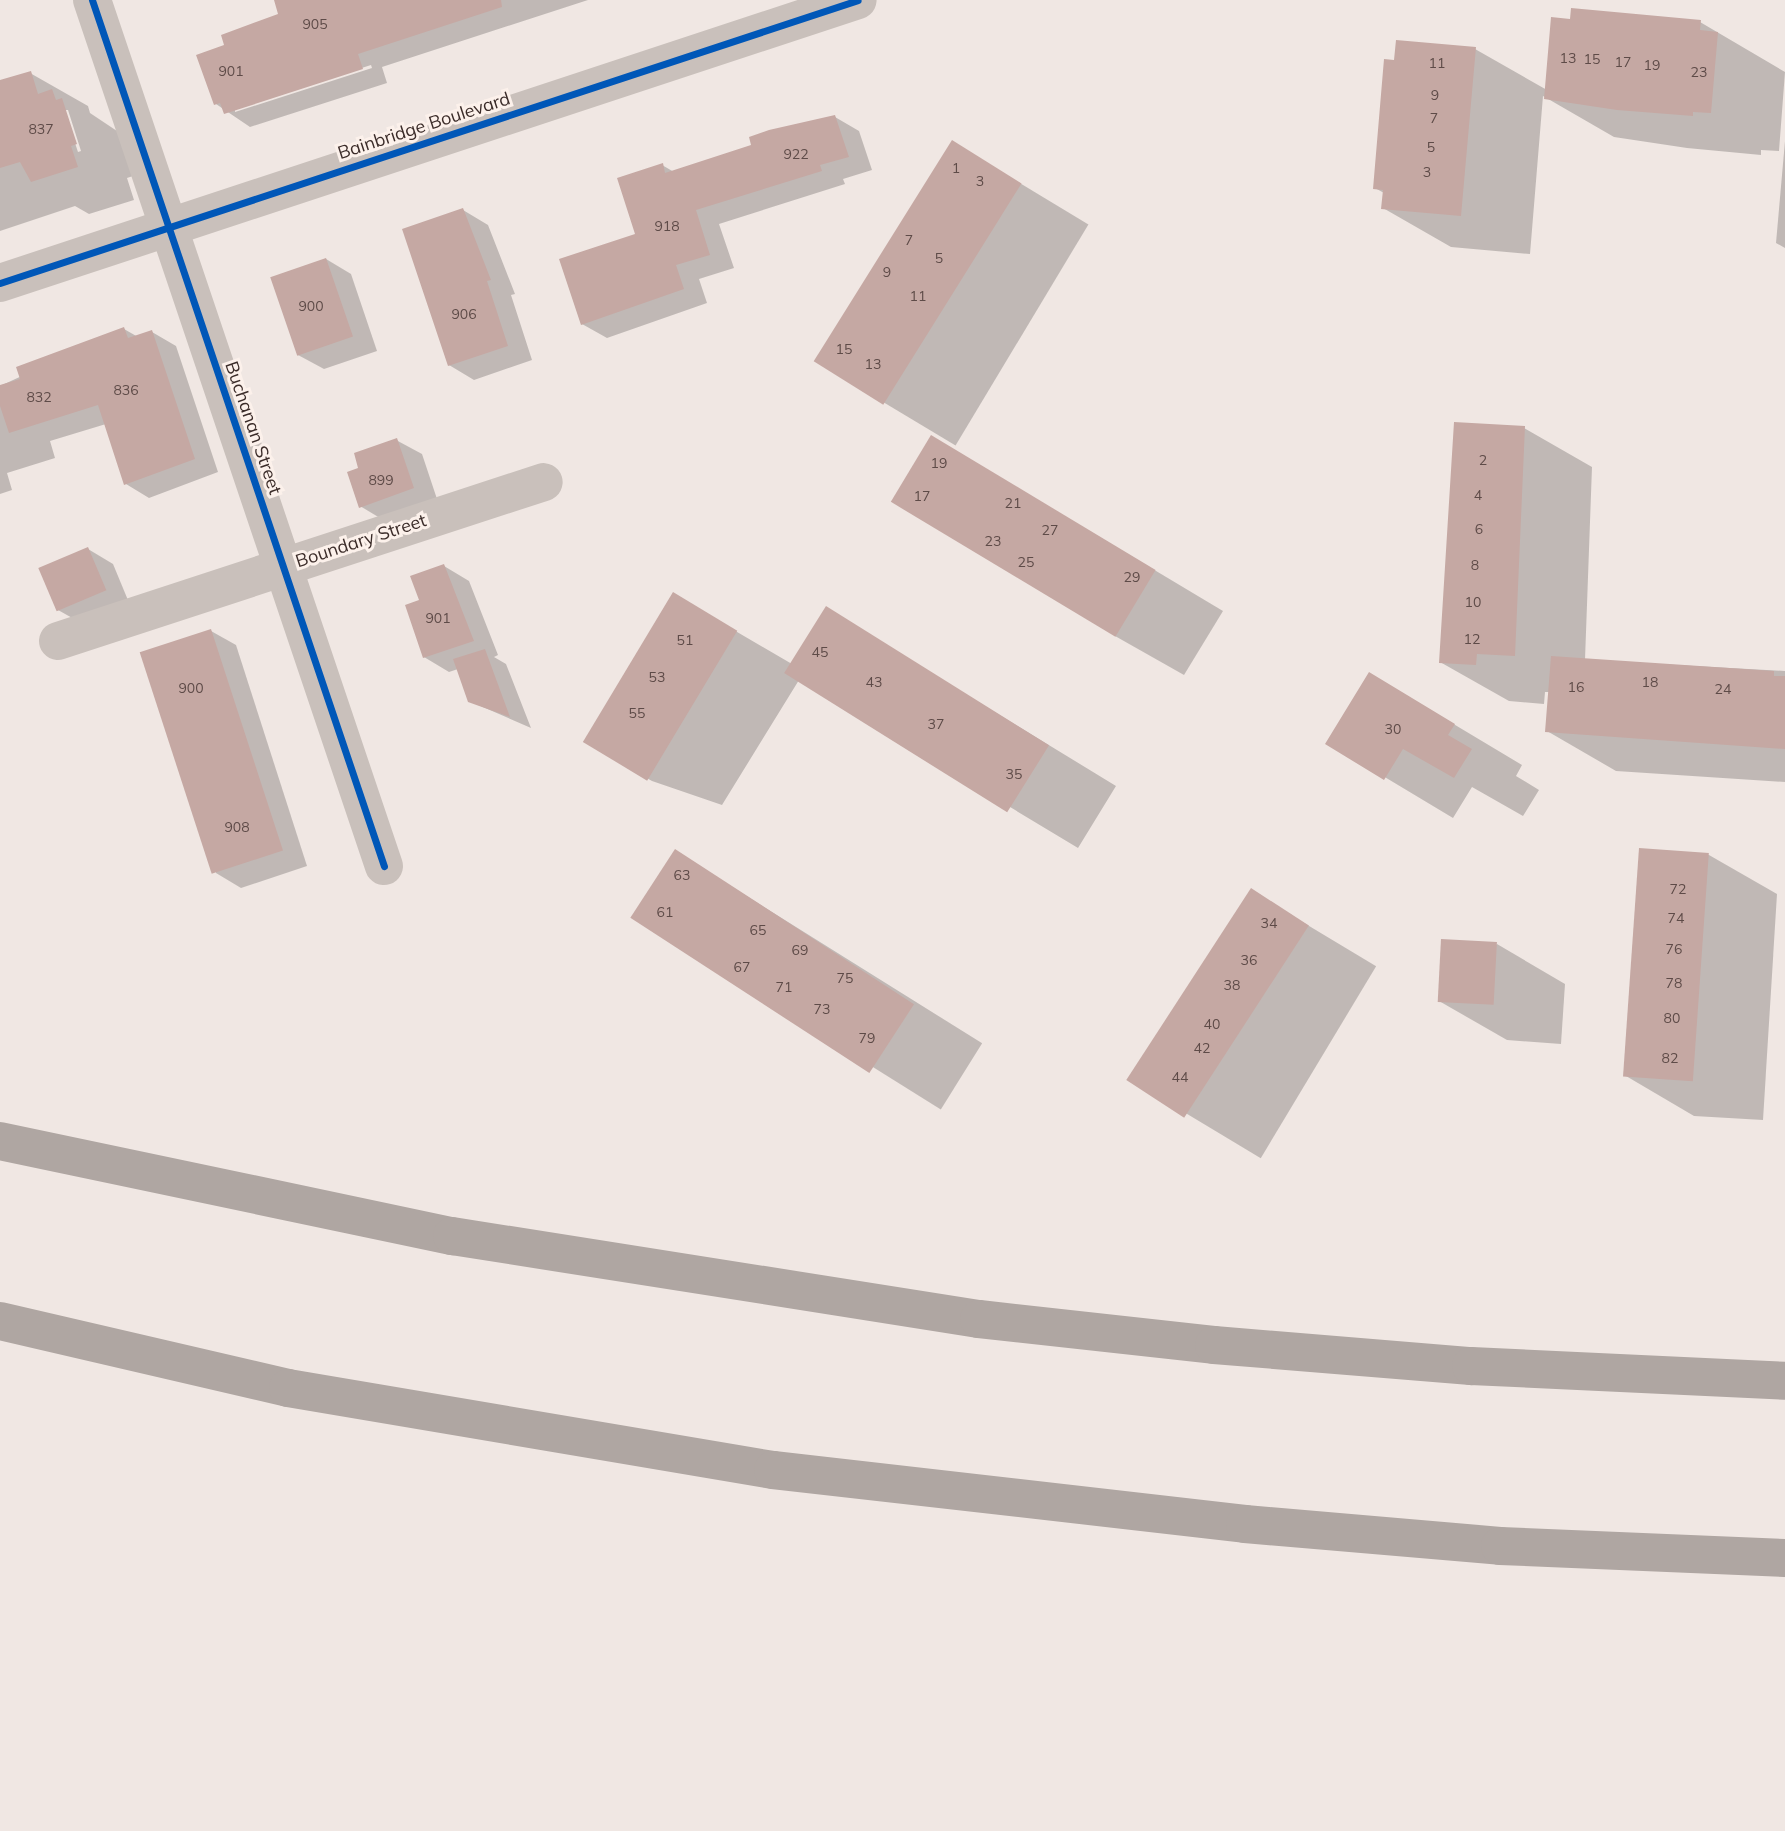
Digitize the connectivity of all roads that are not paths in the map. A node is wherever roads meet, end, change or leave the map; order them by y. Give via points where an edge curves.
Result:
1 (92, 0) edge
2 (858, 0) edge
3 (169, 226) junction
4 (0, 283) edge
5 (544, 482) dead end
6 (283, 567) junction
7 (58, 641) dead end
8 (384, 866) dead end
9 (0, 1141) edge
10 (0, 1321) edge
11 (1785, 1381) edge
12 (1785, 1558) edge

1 - 3 street, Buchanan Street
2 - 3 street, Bainbridge Boulevard
3 - 4 street, Bainbridge Boulevard
3 - 6 street, Buchanan Street
5 - 6 street, Boundary Street
6 - 7 street, Boundary Street
6 - 8 street, Buchanan Street
9 - 11 highway via 452,1236 979,1319 1214,1345 1471,1366
10 - 12 highway via 288,1388 774,1470 1245,1524 1500,1546

